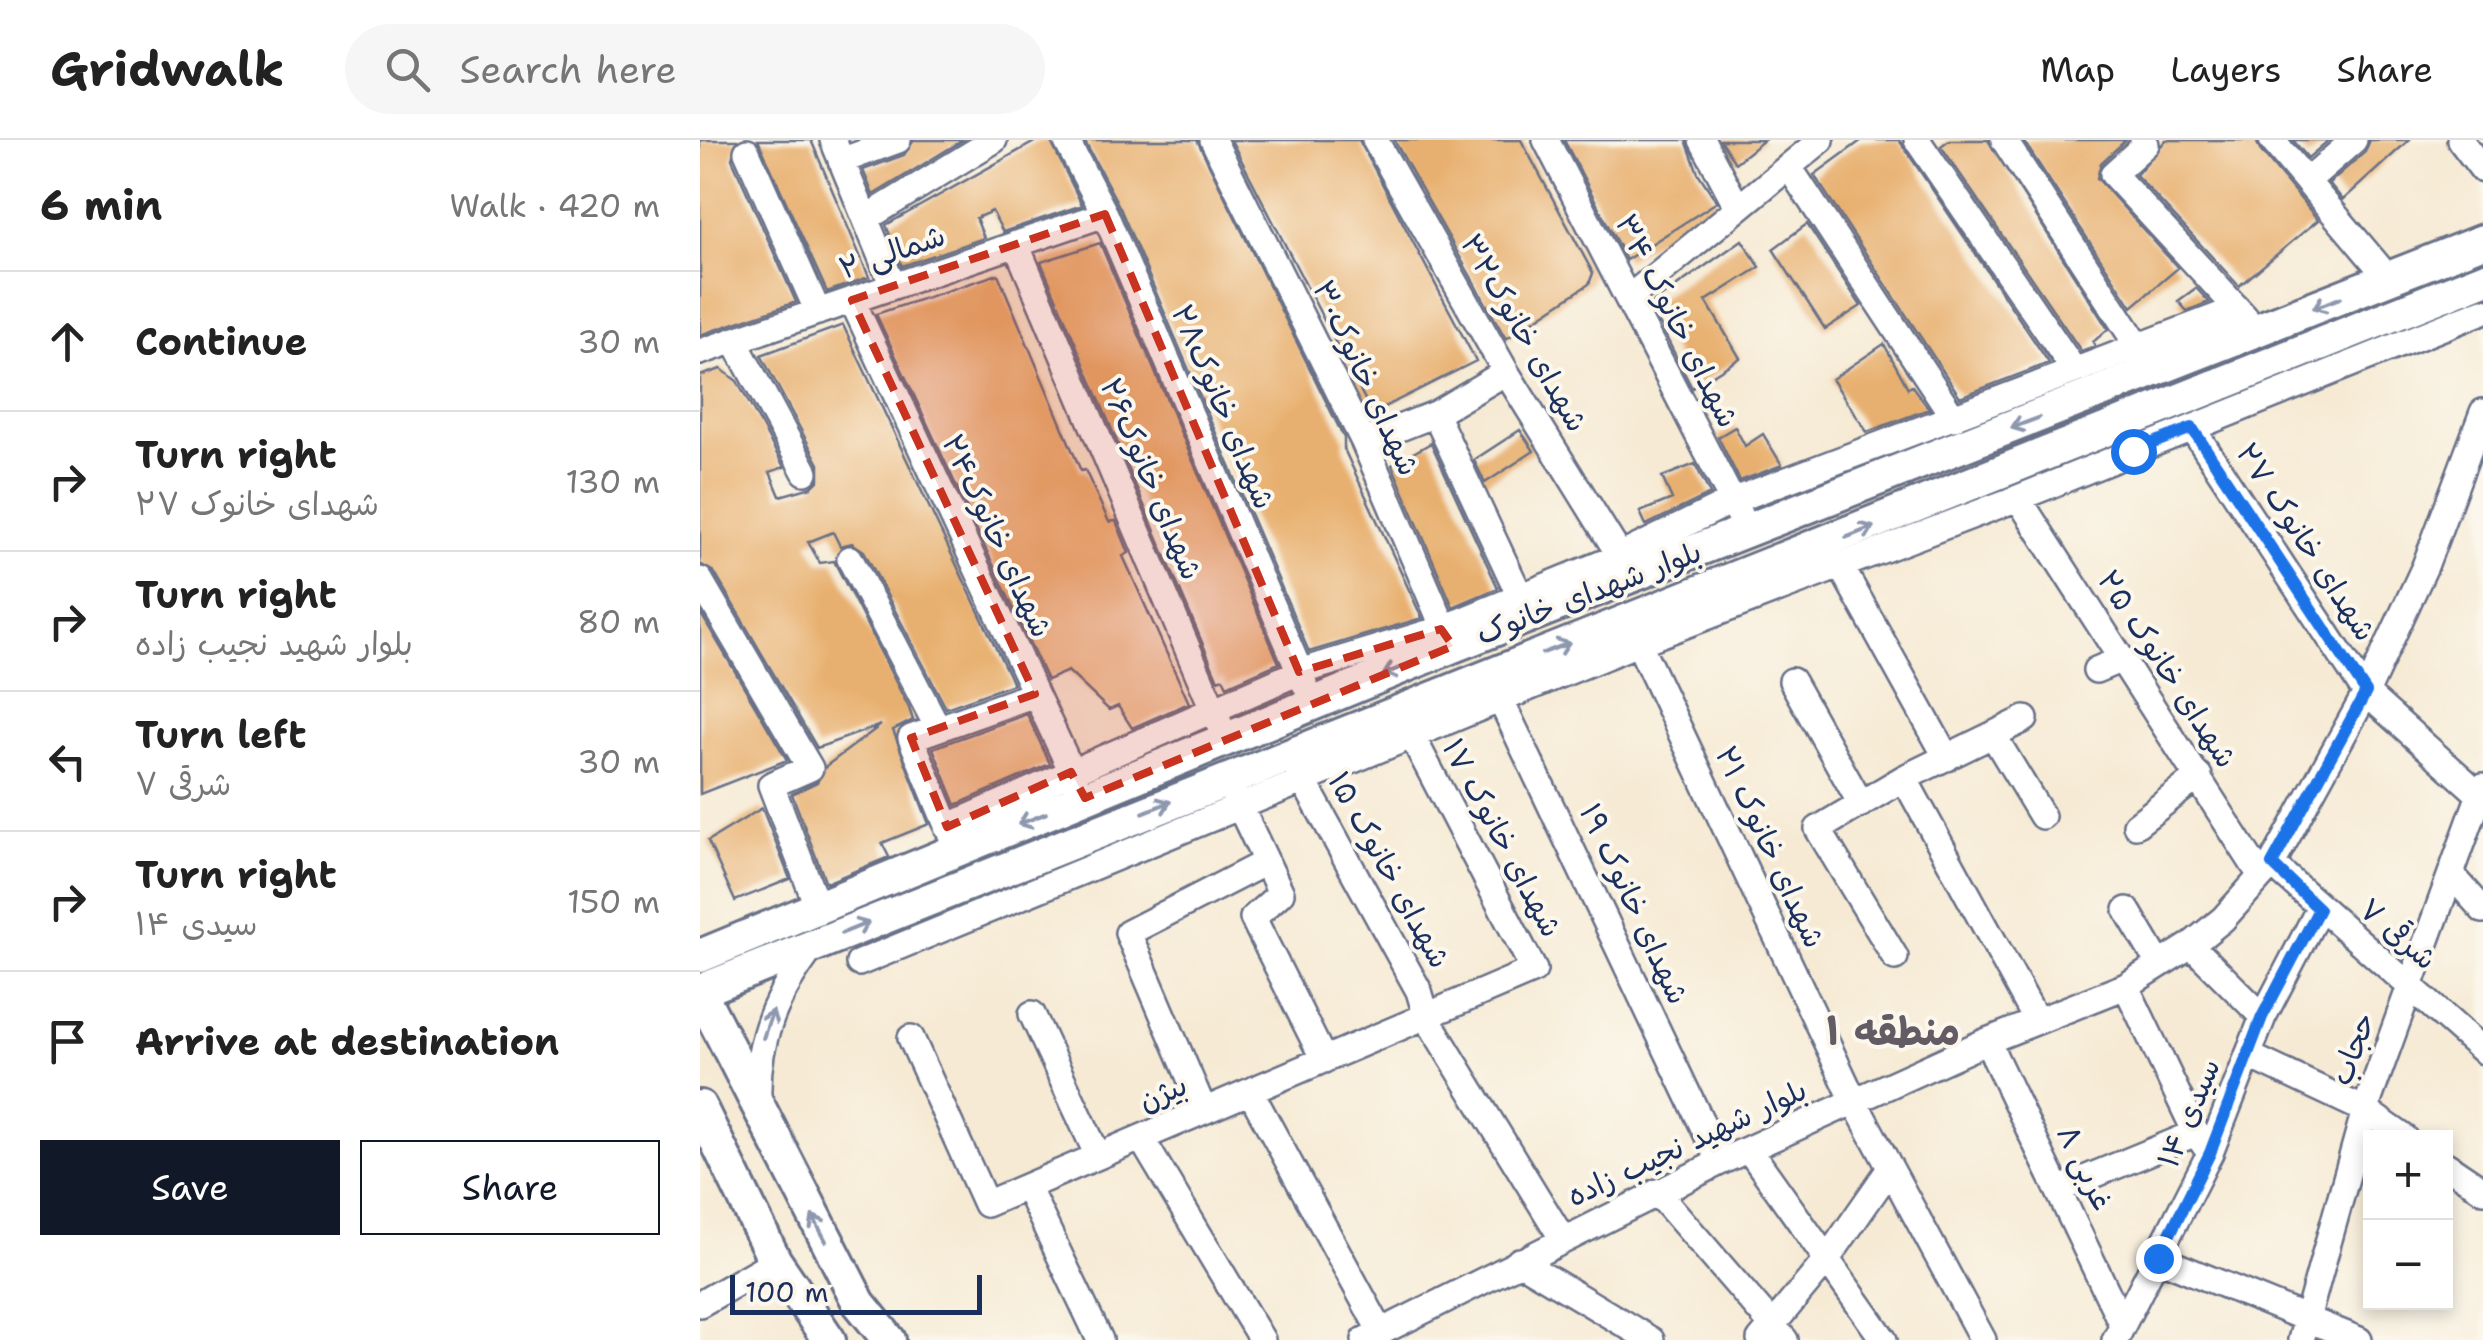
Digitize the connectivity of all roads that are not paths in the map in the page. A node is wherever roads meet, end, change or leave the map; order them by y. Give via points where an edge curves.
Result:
1 (898, 140) edge
2 (994, 140) edge
3 (1066, 140) edge
4 (1213, 140) edge
5 (1375, 140) edge
6 (1546, 140) edge
7 (1702, 140) edge
8 (1820, 140) edge
9 (1917, 140) edge
10 (2004, 140) edge
11 (2143, 140) edge
12 (2272, 140) edge
13 (2354, 140) edge
14 (2460, 140) edge
15 (837, 151) edge
16 (748, 152) dead end
17 (1789, 166) junction
18 (2483, 170) edge
19 (2306, 181) junction
20 (1738, 208) junction
21 (1106, 214) junction
22 (868, 217) junction
23 (2483, 241) edge
24 (1016, 244) junction
25 (2389, 279) junction
26 (2483, 279) edge
27 (893, 286) junction
28 (1630, 297) junction
29 (852, 300) junction
30 (2483, 311) edge
31 (818, 312) junction
32 (2247, 320) junction
33 (734, 340) junction
34 (700, 352) edge
35 (2146, 359) junction
36 (2074, 370) junction
37 (1506, 372) junction
38 (2483, 412) edge
39 (1435, 414) junction
40 (1954, 418) junction
41 (2192, 428) junction
42 (2128, 439) junction
43 (1364, 442) junction
44 (806, 472) dead end
45 (2018, 498) junction
46 (1732, 501) junction
47 (1926, 519) junction
48 (1749, 532) junction
49 (1620, 556) junction
50 (850, 558) dead end
51 (1840, 565) junction
52 (700, 580) edge
53 (1520, 596) junction
54 (1723, 597) junction
55 (1633, 631) junction
56 (1447, 638) junction
57 (2122, 659) junction
58 (2096, 670) dead end
59 (1299, 672) junction
60 (1792, 682) dead end
61 (1495, 687) junction
62 (2366, 692) junction
63 (1034, 694) junction
64 (1314, 703) junction
65 (2025, 719) dead end
66 (1220, 725) junction
67 (938, 728) junction
68 (1993, 735) junction
69 (1412, 736) junction
70 (1946, 758) junction
71 (1297, 767) junction
72 (2198, 776) junction
73 (1904, 778) junction
74 (1078, 785) junction
75 (2482, 791) edge
76 (1234, 793) junction
77 (1861, 804) junction
78 (2042, 816) dead end
79 (2136, 825) dead end
80 (952, 838) junction
81 (1266, 862) junction
82 (2266, 870) junction
83 (2452, 875) junction
84 (818, 908) junction
85 (2319, 909) junction
86 (2127, 910) dead end
87 (2483, 910) edge
88 (814, 945) junction
89 (2191, 946) junction
90 (700, 956) edge
91 (1895, 957) dead end
92 (859, 963) dead end
93 (2159, 964) junction
94 (1534, 970) joint
95 (2126, 986) junction
96 (2411, 988) junction
97 (700, 992) edge
98 (1032, 1014) dead end
99 (2262, 1017) junction
100 (1427, 1018) junction
101 (2038, 1021) junction
102 (707, 1023) edge
103 (911, 1038) dead end
104 (1987, 1040) junction
105 (2483, 1051) edge
106 (2248, 1055) junction
107 (1324, 1060) junction
108 (1250, 1091) junction
109 (1854, 1100) junction
110 (700, 1107) edge
111 (2365, 1110) junction
112 (1204, 1111) junction
113 (758, 1114) junction
114 (2394, 1130) edge
115 (1141, 1138) junction
116 (2203, 1143) junction
117 (1750, 1152) junction
118 (1098, 1156) junction
119 (1720, 1162) junction
120 (1889, 1170) junction
121 (2453, 1170) edge
122 (1027, 1186) junction
123 (2060, 1189) junction
124 (2483, 1190) edge
125 (1658, 1192) junction
126 (1562, 1238) junction
127 (2158, 1258) junction
128 (775, 1261) junction
129 (1519, 1261) junction
130 (1826, 1262) junction
131 (700, 1304) edge
132 (2304, 1331) edge
133 (2119, 1332) edge
134 (1772, 1335) edge
135 (1373, 1336) edge
136 (828, 1340) edge
137 (889, 1340) edge
138 (1100, 1340) edge
139 (1262, 1340) edge
140 (1651, 1340) edge
141 (1884, 1340) edge
142 (1983, 1340) edge
143 (2359, 1340) edge

1 - 15 street
2 - 22 street
3 - 21 street, شهدای خانوک۲۸
4 - 43 street, شهدای خانوک۳۰
5 - 37 street, شهدای خانوک۳۲
6 - 28 street, ۳۴ شهدای خانوک
7 - 20 street
8 - 17 street
9 - 36 street
10 - 35 street
11 - 32 street via 2113,174
12 - 19 street
13 - 19 street
14 - 18 street
15 - 22 street
16 - 31 street
17 - 20 street
17 - 40 street
19 - 25 street
20 - 28 street
21 - 24 street, شمالی ۲
21 - 59 street, شهدای خانوک۲۸
22 - 27 street
23 - 25 main road, بلوار شهدای خانوک
24 - 27 street, شمالی ۲
24 - 66 street, شهدای خانوک۲۶
25 -> 32 main road, بلوار شهدای خانوک
26 - 42 main road, بلوار شهدای خانوک
27 - 29 street, شمالی ۲
28 - 46 street, ۳۴ شهدای خانوک
29 - 31 street, شمالی ۲
29 - 63 street, شهدای خانوک۲۴
30 - 41 street
31 - 33 street, شمالی ۲
32 - 35 main road, بلوار شهدای خانوک
33 - 34 street, شمالی ۲
33 - 44 street
35 - 36 street
35 -> 48 main road, بلوار شهدای خانوک
36 - 40 street
37 - 39 street
37 - 49 street, شهدای خانوک۳۲
38 - 62 street, بلوار شهید نجیب زاده via 2425,566
39 - 43 street
39 - 53 street
40 - 46 street
41 - 42 street
41 - 62 street, شهدای خانوک ۲۷
42 - 45 street
42 - 47 main road, بلوار شهدای خانوک
43 - 56 street, شهدای خانوک۳۰
45 - 47 street
45 - 57 street, شهدای خانوک ۲۵
46 - 48 street, ۳۴ شهدای خانوک
46 - 49 street
47 - 51 street
54 -> 47 main road, بلوار شهدای خانوک
48 - 56 main road, بلوار شهدای خانوک
49 - 53 street
50 - 67 street
51 - 54 street
51 - 70 street
52 - 84 street via 810,768 771,785
53 - 56 street
54 - 55 main road, بلوار شهدای خانوک
55 - 61 main road, بلوار شهدای خانوک
55 - 109 street, شهدای خانوک ۲۱
56 - 59 street
56 -> 64 main road, بلوار شهدای خانوک
57 - 58 street
57 - 72 street, شهدای خانوک ۲۵
59 - 64 street, شهدای خانوک۲۸
59 - 66 street
60 - 77 street
61 - 69 street
61 - 71 main road, بلوار شهدای خانوک
61 - 119 street, شهدای خانوک ۱۹
62 - 75 street, شهدای خانوک ۲۷
62 - 82 street, بلوار شهید نجیب زاده
63 - 67 street
63 - 74 street, شهدای خانوک۲۴
64 - 66 main road, بلوار شهدای خانوک
65 - 68 street
66 - 74 main road, بلوار شهدای خانوک
67 - 80 street via 911,738
68 - 70 street
68 - 78 street
69 - 71 street
69 - 94 street, شهدای خانوک ۱۷
70 - 73 street
71 - 76 main road, بلوار شهدای خانوک
71 - 100 street, شهدای خانوک ۱۵ via 1419,991
72 - 79 street
72 - 82 street, شهدای خانوک ۲۵
73 - 77 street
73 - 101 street
74 - 80 main road, بلوار شهدای خانوک
75 - 83 street, حجاب
76 - 81 street
88 -> 76 main road, بلوار شهدای خانوک
76 - 92 street
77 - 91 street via 1818,828
80 - 84 main road, بلوار شهدای خانوک
81 - 107 street via 1281,893 1253,918
81 - 112 street via 1128,933
82 - 85 street, شرقی ۷
82 - 89 street, بلوار شهید نجیب زاده
83 - 87 street
83 - 96 street, حجاب
84 - 90 main road, بلوار شهدای خانوک
85 - 96 street, شرقی ۷
85 - 99 street, سیدی ۱۴
86 - 93 street
88 - 97 main road, بلوار شهدای خانوک
113 -> 88 street via 757,1063 766,1029 779,995
89 - 93 street, بلوار شهید نجیب زاده
89 - 99 street
93 - 95 street, بلوار شهید نجیب زاده
94 - 100 street, بیژن
95 - 101 street, بلوار شهید نجیب زاده
95 - 116 street
96 - 105 street, شرقی ۷
96 - 111 street, حجاب
97 - 102 main road
98 - 118 street
99 - 106 street, سیدی ۱۴
100 - 107 street, بیژن
100 - 126 street, شهدای خانوک ۱۵
101 - 104 street, بلوار شهید نجیب زاده
102 - 113 main road
103 - 122 street, بیژن via 986,1204
104 - 109 street, بلوار شهید نجیب زاده
104 - 123 street, غربی ۸
106 - 111 street
106 - 116 street, سیدی ۱۴
107 - 108 street, بیژن
108 - 112 street, بیژن
108 - 135 street
109 - 117 street, بلوار شهید نجیب زاده
109 - 120 street, شهدای خانوک ۲۱
110 - 128 main road
111 - 114 street
111 - 132 street, حجاب
112 - 115 street, بیژن
137 -> 113 main road via 859,1303
115 - 118 street, بیژن
115 - 139 street
116 - 123 street
116 - 127 street, سیدی ۱۴
117 - 119 street, بلوار شهید نجیب زاده
117 - 130 street
118 - 122 street, بیژن
119 - 125 street, بلوار شهید نجیب زاده
120 - 130 street
120 - 142 street, شهدای خانوک ۲۱
121 - 124 street
122 - 138 street
123 - 133 street, غربی ۸
125 - 126 street, بلوار شهید نجیب زاده
125 - 134 street
126 - 129 street, بلوار شهید نجیب زاده
127 - 132 street
127 - 133 street, سیدی ۱۴
128 - 131 street
128 - 136 main road
129 - 135 street, بلوار شهید نجیب زاده
129 - 140 street
130 - 134 street
130 - 141 street
132 - 143 street

